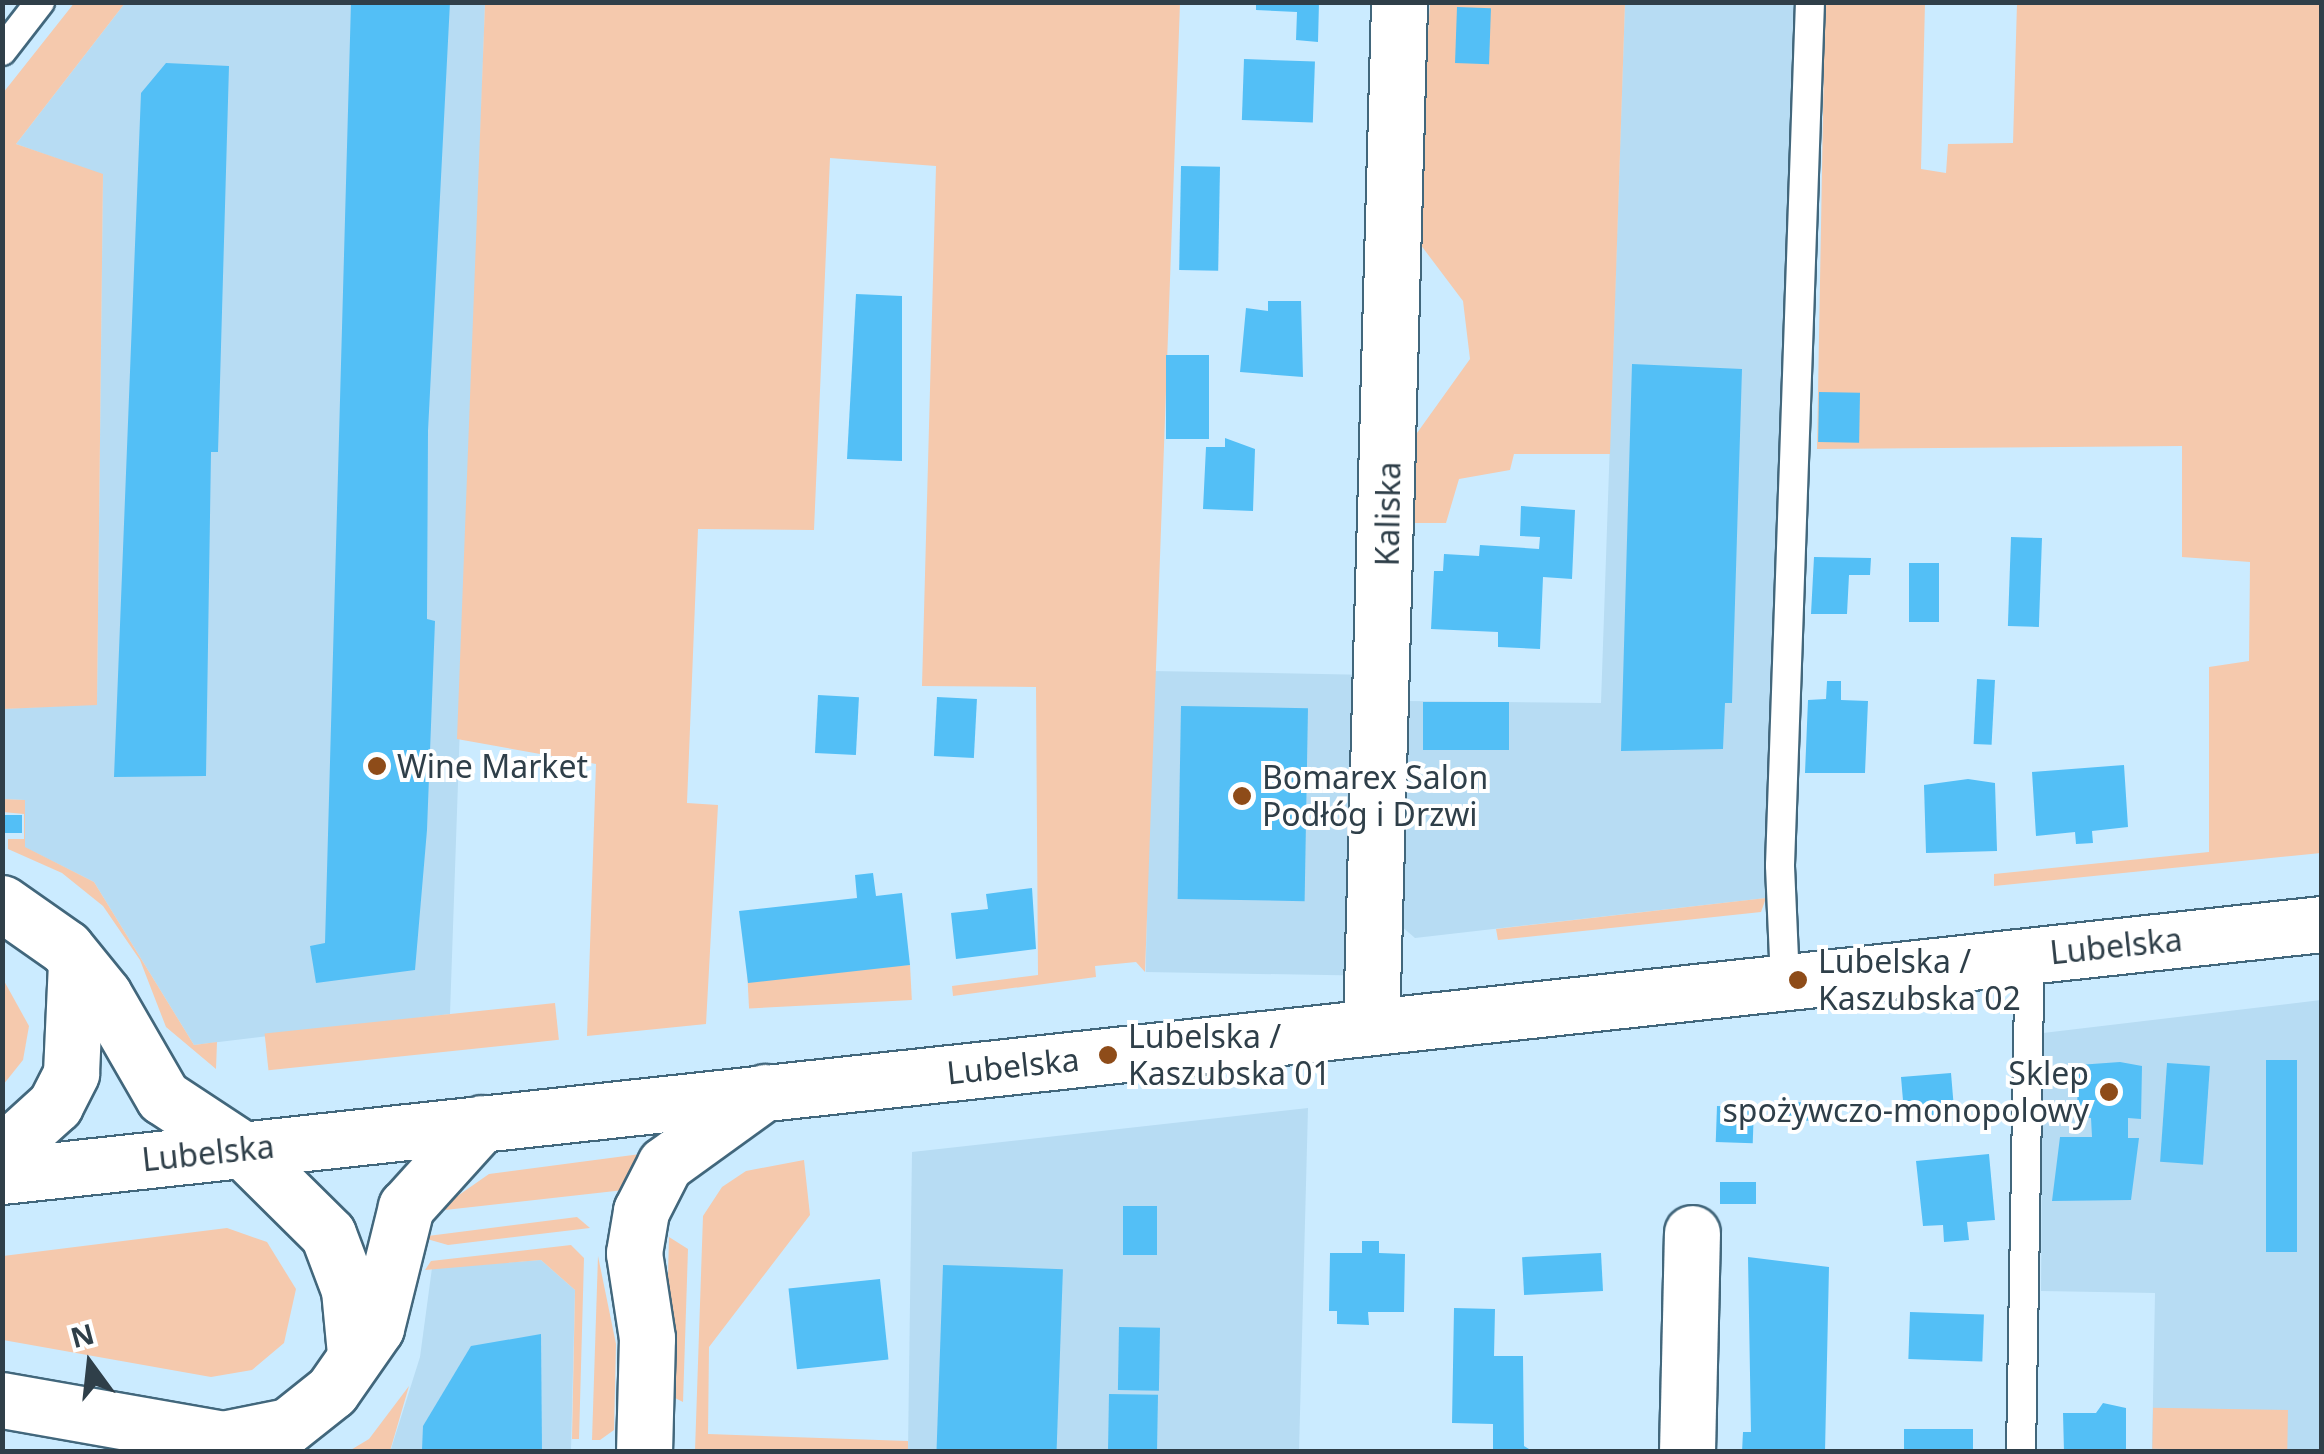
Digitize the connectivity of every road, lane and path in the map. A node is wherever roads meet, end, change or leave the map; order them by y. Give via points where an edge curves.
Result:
1 (40, 2) edge
2 (1399, 2) edge
3 (1810, 2) edge
4 (2, 50) edge
5 (2, 903) edge
6 (2322, 924) edge
7 (2030, 956) junction
8 (76, 962) junction
9 (1785, 982) junction
10 (1371, 1026) junction
11 (765, 1092) junction
12 (482, 1122) junction
13 (242, 1150) junction
14 (2, 1153) edge
15 (2, 1176) edge
16 (1692, 1233) dead end
17 (355, 1354) junction
18 (2, 1400) edge
19 (644, 1452) edge
20 (1687, 1452) edge
21 (2020, 1452) edge

1 - 4 lane
2 - 10 street, Kaliska
3 - 9 lane via 1780,865
5 - 8 street via 42,924
6 - 7 street, Lubelska
7 - 9 street, Lubelska
7 - 21 lane
8 - 13 street via 119,1018 148,1081
8 - 14 street via 72,1072 55,1105
9 - 10 street, Lubelska
10 - 11 street, Lubelska
11 - 12 street, Lubelska
11 - 19 street via 666,1164 642,1210 634,1253 647,1338
12 - 13 street, Lubelska
12 - 17 street via 406,1207 384,1310
13 - 15 street, Lubelska
13 - 17 street via 337,1248
16 - 20 street
17 - 18 street via 321,1404 247,1437 202,1437

